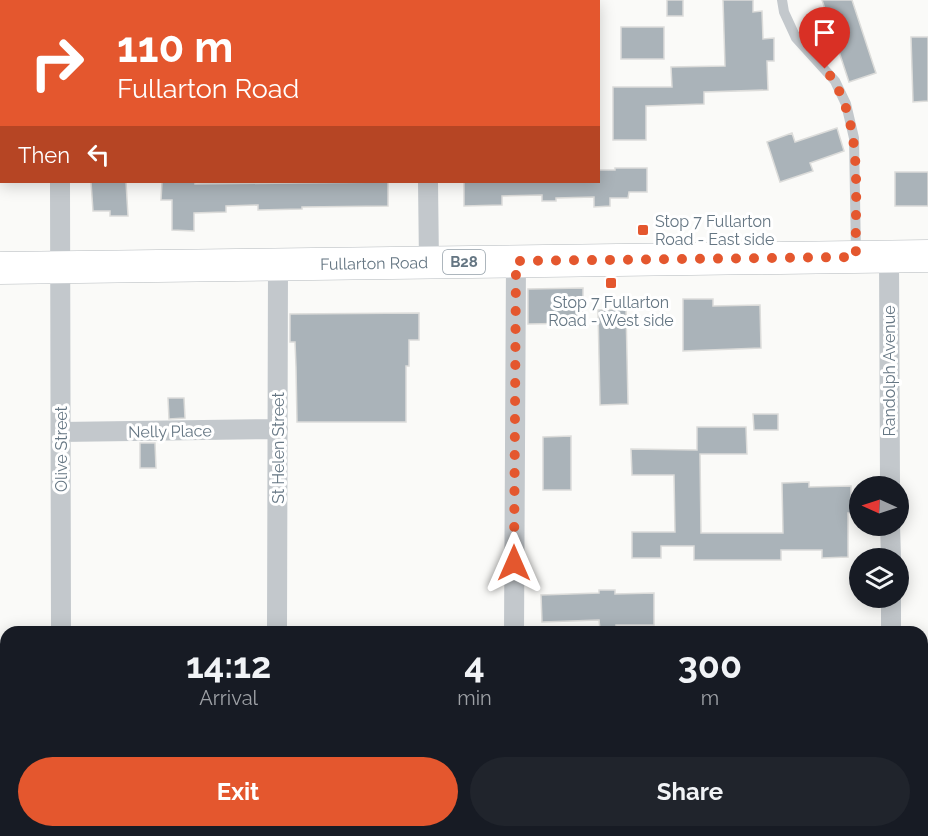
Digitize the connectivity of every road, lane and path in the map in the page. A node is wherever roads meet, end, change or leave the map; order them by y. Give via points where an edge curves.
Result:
1 (782, 0) edge
2 (60, 183) edge
3 (428, 183) edge
4 (889, 256) junction
5 (928, 256) edge
6 (856, 257) junction
7 (516, 261) junction
8 (429, 263) junction
9 (278, 265) junction
10 (61, 267) junction
11 (0, 268) edge
12 (278, 429) junction
13 (61, 432) junction
14 (890, 476) edge
15 (891, 608) edge
16 (62, 626) edge
17 (278, 626) edge
18 (514, 626) edge
19 (891, 626) edge

1 - 6 lane via 796,38 835,81 846,104 854,138
2 - 10 street, Olive Street
3 - 8 street
4 - 5 main road, Fullarton Road / B28
4 - 6 main road, Fullarton Road / B28
4 - 14 street, Randolph Avenue
6 - 7 main road, Fullarton Road / B28
7 - 8 main road, Fullarton Road / B28
7 - 18 street
8 - 9 main road, Fullarton Road / B28
9 - 10 main road, Fullarton Road / B28
9 - 12 street, St Helen Street
10 - 11 main road, Fullarton Road / B28
10 - 13 street, Olive Street
12 - 13 street, Nelly Place
12 - 17 street, St Helen Street
13 - 16 street, Olive Street
15 - 19 street

